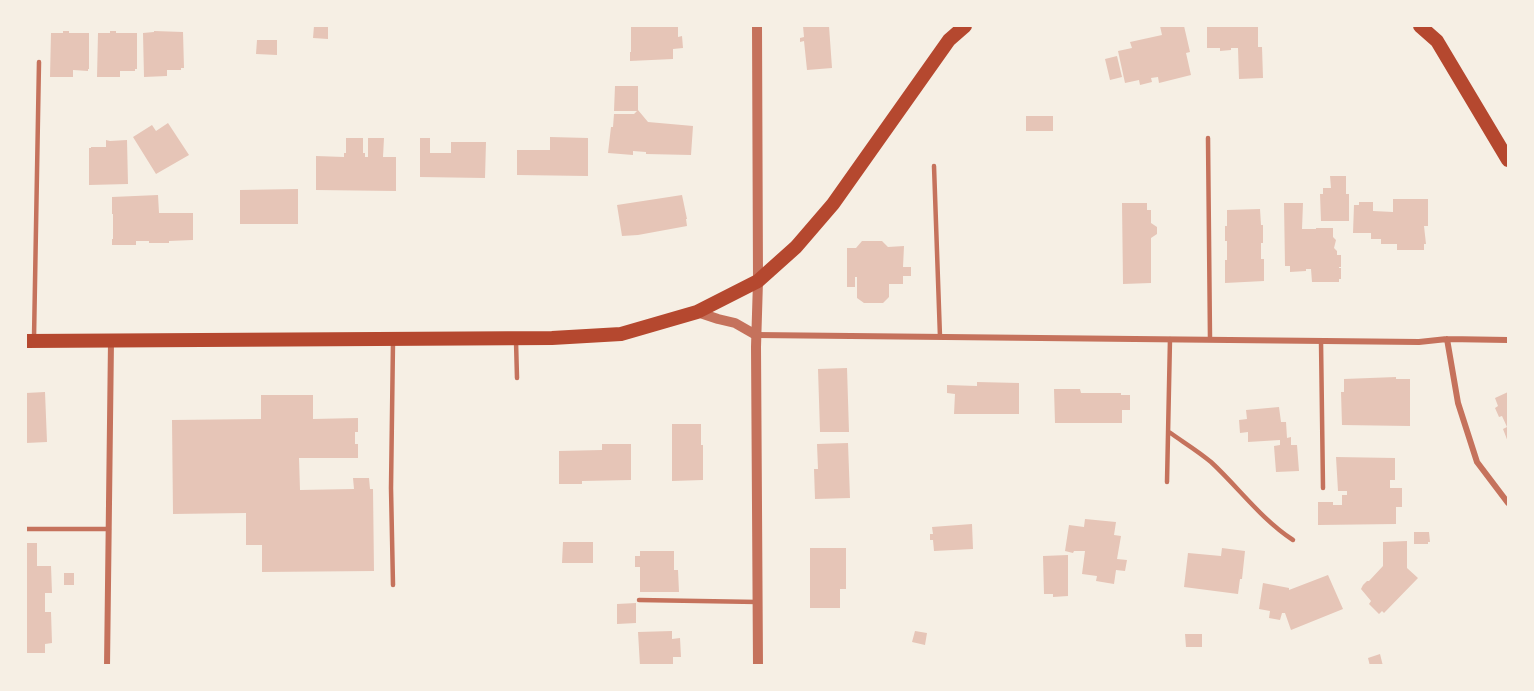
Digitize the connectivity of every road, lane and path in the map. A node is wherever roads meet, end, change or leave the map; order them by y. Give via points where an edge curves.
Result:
1 (757, 26) edge
2 (965, 26) edge
3 (1419, 26) edge
4 (39, 62) dead end
5 (1208, 138) dead end
6 (1509, 160) edge
7 (934, 166) dead end
8 (758, 281) junction
9 (697, 312) junction
10 (756, 335) junction
11 (940, 337) junction
12 (516, 338) junction
13 (393, 339) junction
14 (1170, 339) junction
15 (1210, 339) junction
16 (1448, 339) junction
17 (111, 340) junction
18 (1321, 340) junction
19 (1509, 340) edge
20 (30, 341) edge
21 (517, 378) dead end
22 (1169, 432) junction
23 (1167, 482) dead end
24 (1323, 488) dead end
25 (1509, 503) edge
26 (26, 529) edge
27 (109, 529) junction
28 (1293, 540) dead end
29 (393, 585) dead end
30 (639, 600) dead end
31 (758, 602) junction
32 (107, 666) edge
33 (758, 666) edge

1 - 8 street
2 - 8 main road via 949,40 833,204 796,247
3 - 6 main road via 1437,41
4 - 20 lane
5 - 15 lane
7 - 11 lane
8 - 9 main road
8 - 10 street
9 - 10 street via 735,323
9 - 12 main road via 621,334
10 - 11 street
10 - 31 street
11 - 14 street
12 - 13 main road
12 - 21 lane
13 - 17 main road
13 - 29 lane
14 - 15 street
14 - 22 lane
15 - 18 street
16 - 18 street
16 - 19 street
16 - 25 street via 1458,403 1478,462
17 - 20 main road
17 - 27 street
18 - 24 lane
22 - 23 lane
22 - 28 lane via 1210,461 1264,518
26 - 27 lane
27 - 32 street
30 - 31 lane
31 - 33 street

